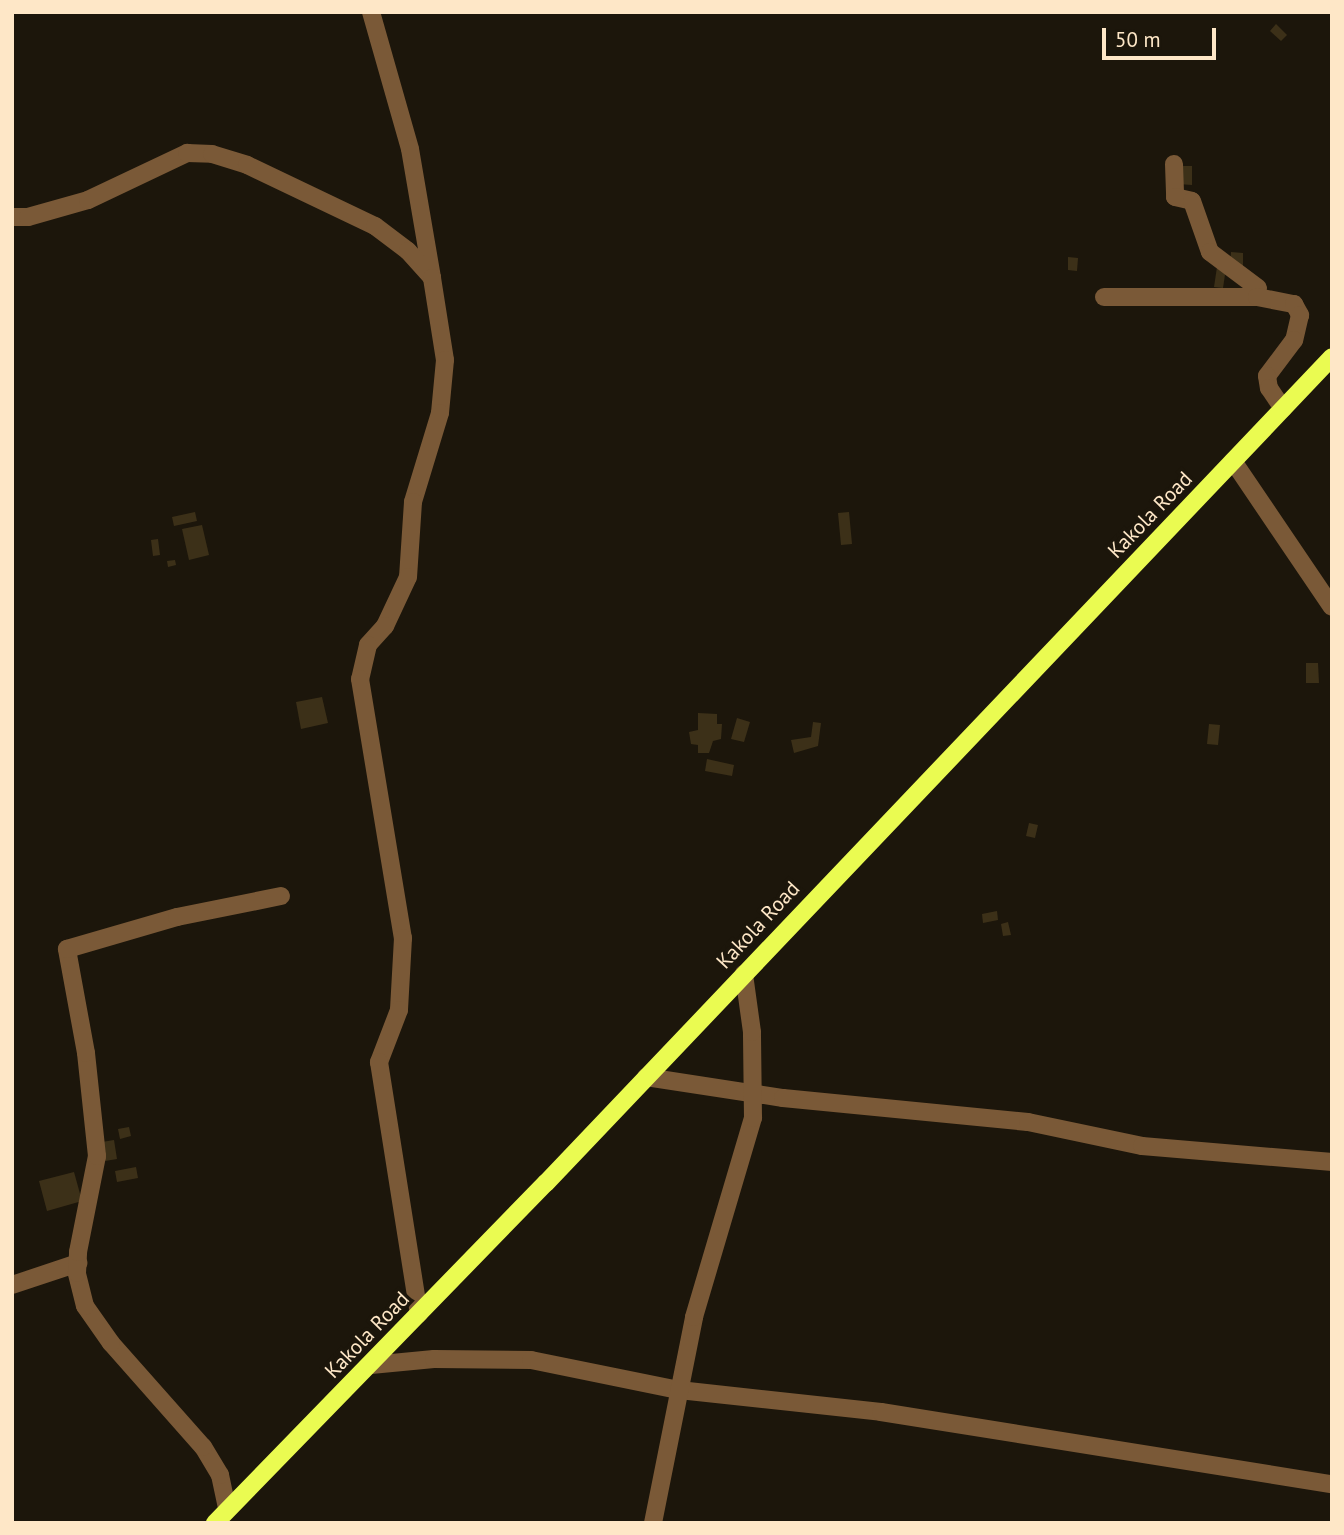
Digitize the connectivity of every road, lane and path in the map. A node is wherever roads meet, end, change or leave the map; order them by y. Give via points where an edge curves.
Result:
1 (371, 12) edge
2 (1174, 164) dead end
3 (12, 217) edge
4 (432, 278) junction
5 (1258, 288) dead end
6 (1104, 297) dead end
7 (1332, 357) edge
8 (1283, 409) junction
9 (1233, 461) junction
10 (1332, 607) edge
11 (281, 897) dead end
12 (744, 974) junction
13 (646, 1077) junction
14 (752, 1094) junction
15 (1332, 1162) edge
16 (78, 1263) junction
17 (12, 1285) edge
18 (419, 1314) junction
19 (371, 1365) junction
20 (679, 1390) junction
21 (1332, 1484) edge
22 (227, 1508) junction
23 (215, 1523) edge
24 (653, 1523) edge

1 - 4 street via 410,149
2 - 5 street via 1175,197 1195,204 1210,251
3 - 4 street via 88,200 187,153 212,154 247,165 375,226 408,251
4 - 18 street via 445,360 440,413 413,502 408,577 384,626 368,645 360,679 404,938 399,1010 379,1062
6 - 8 street via 1257,297 1294,303 1300,315 1294,340 1267,376
7 - 8 main road, Kakola Road
8 - 9 main road, Kakola Road
9 - 10 street
9 - 12 main road, Kakola Road
11 - 16 street via 177,917 67,949 86,1054 97,1156
12 - 13 main road, Kakola Road
12 - 14 street via 752,1032
13 - 14 street
13 - 18 main road, Kakola Road
14 - 15 street via 1028,1122 1142,1146
14 - 20 street via 748,1140 699,1297
16 - 17 street
16 - 22 street via 85,1306 111,1343 203,1447 220,1475
18 - 19 main road, Kakola Road
19 - 20 street via 434,1359 531,1360
19 - 22 main road, Kakola Road
20 - 21 street via 881,1412
20 - 24 street
22 - 23 main road, Kakola Road

